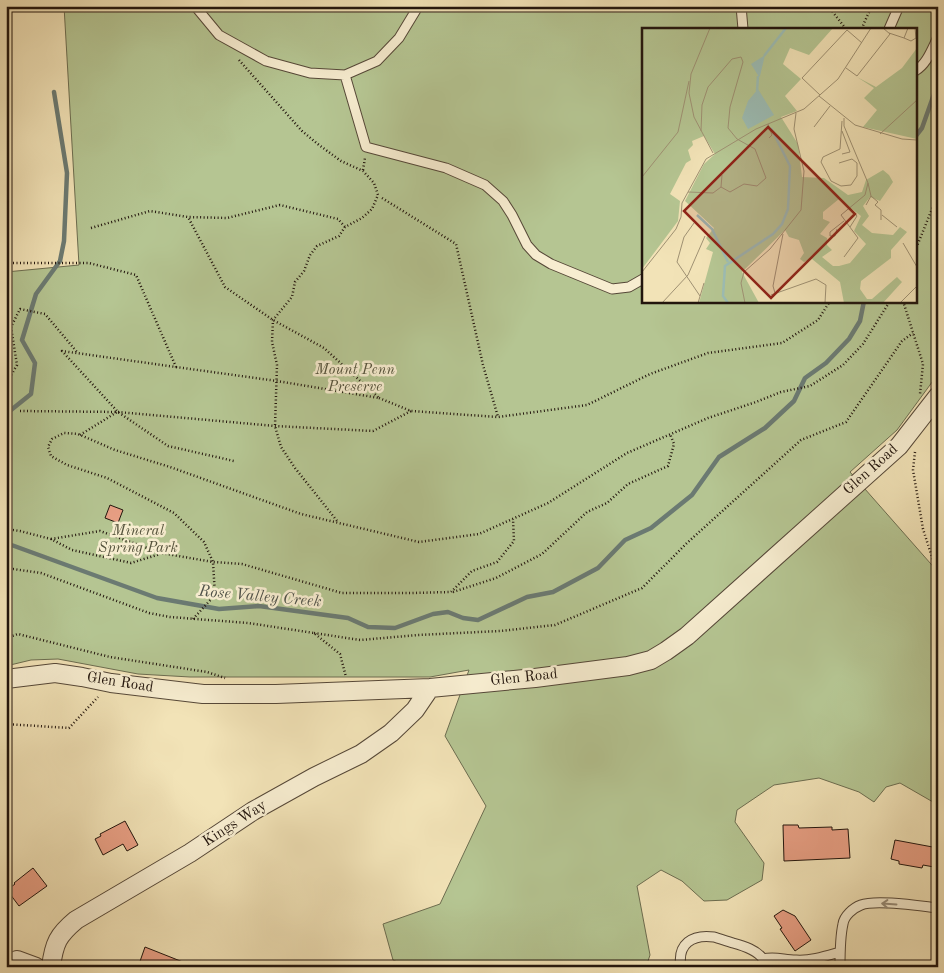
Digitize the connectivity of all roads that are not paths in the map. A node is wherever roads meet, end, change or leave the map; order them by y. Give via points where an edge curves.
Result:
1 (194, 6) edge
2 (741, 6) edge
3 (898, 6) edge
4 (416, 10) dead end
5 (743, 28) edge
6 (889, 28) edge
7 (938, 37) edge
8 (916, 70) edge
9 (345, 75) junction
10 (642, 280) edge
11 (938, 396) edge
12 (6, 679) edge
13 (430, 688) junction
14 (938, 908) edge
15 (840, 952) junction
16 (17, 960) dead end
17 (762, 963) edge
18 (36, 967) edge
19 (51, 967) edge
20 (681, 967) edge
21 (840, 967) edge

1 - 9 lane via 220,35 266,61 310,73
2 - 5 lane
3 - 6 lane
4 - 9 lane via 399,38 377,61
7 - 8 lane via 927,59
9 - 10 lane via 366,147 446,168 485,185 503,201 527,245 551,264 612,289 629,287
11 - 13 street, Glen Road via 899,446 687,636 651,660 535,678
12 - 13 street, Glen Road via 55,673 203,694
13 - 19 street, Kings Way via 415,710 391,733 361,754 253,811 190,853 76,920 64,930 54,948
14 -> 15 lane via 886,903 859,906 847,915 843,923
15 - 17 lane via 814,959 771,957
15 - 21 lane
16 - 18 street
17 - 20 lane via 760,954 753,950 704,936 690,939 684,946 679,958

